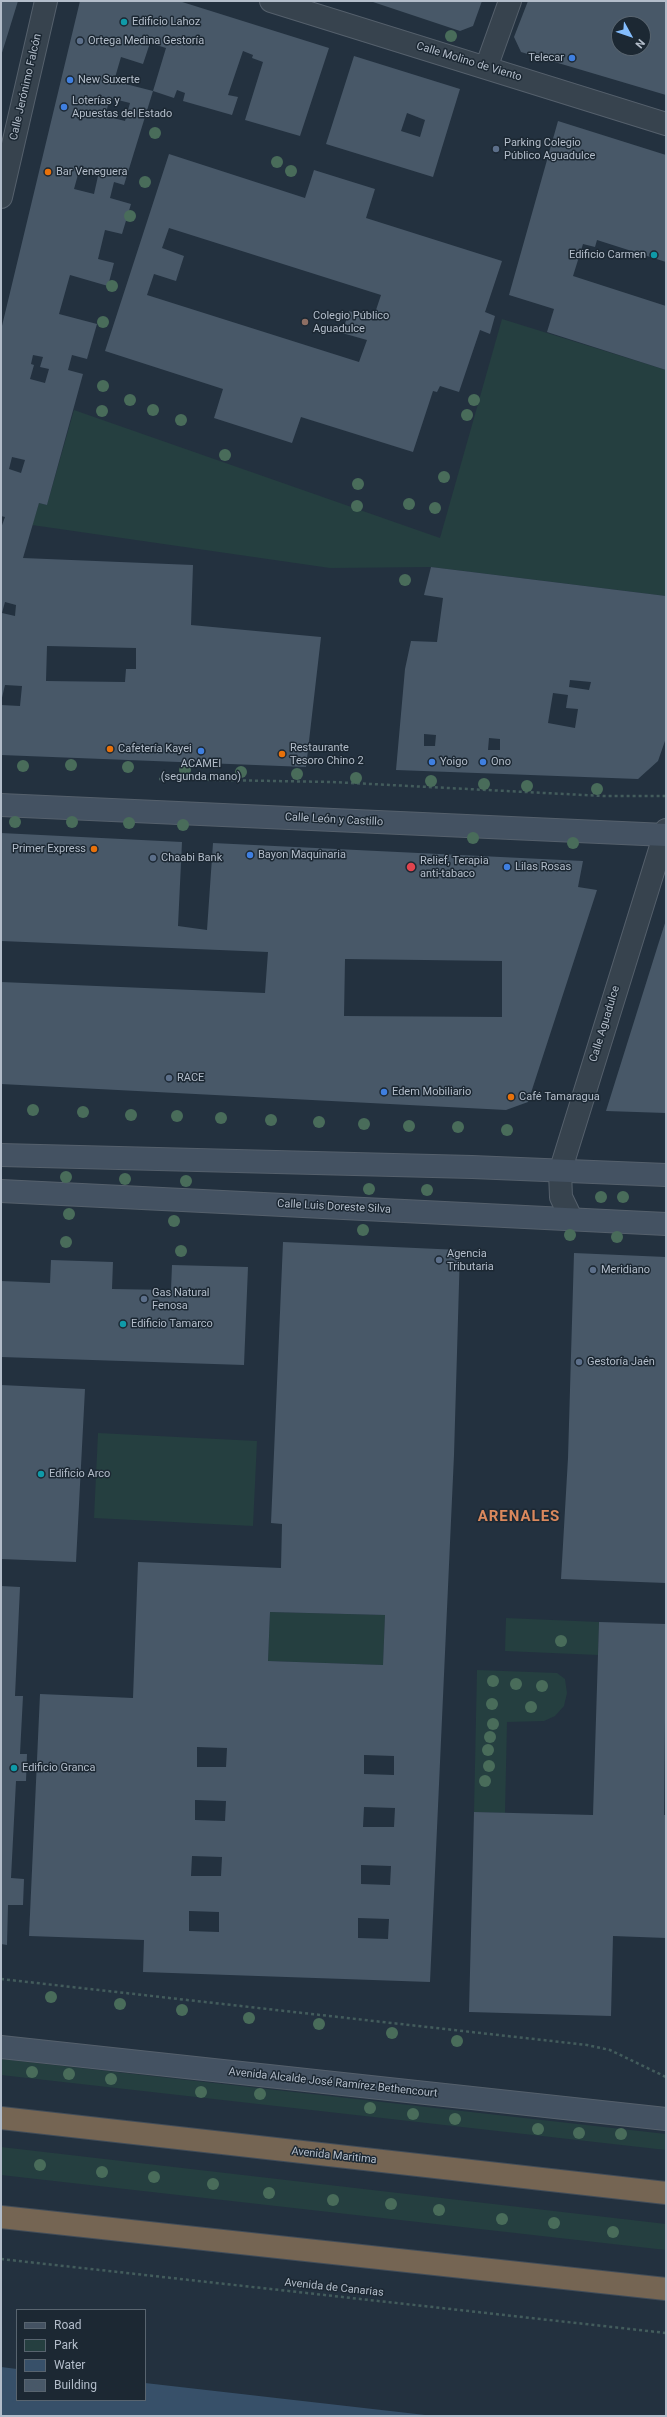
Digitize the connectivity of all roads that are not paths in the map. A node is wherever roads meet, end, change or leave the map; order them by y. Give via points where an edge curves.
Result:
1 (46, 1) edge
2 (271, 1) edge
3 (510, 1) edge
4 (486, 68) junction
5 (666, 124) edge
6 (1, 197) edge
7 (1, 805) edge
8 (665, 834) edge
9 (1, 1154) edge
10 (560, 1172) junction
11 (666, 1175) edge
12 (1, 1190) edge
13 (571, 1218) junction
14 (666, 1224) edge
15 (1, 2047) edge
16 (1, 2118) edge
17 (666, 2119) edge
18 (666, 2193) edge
19 (1, 2217) edge
20 (666, 2289) edge

1 - 6 street, Calle Jerónimo Falcón
2 - 4 street, Calle Molino de Viento
3 - 4 street
4 - 5 street, Calle Molino de Viento
7 - 8 street, Calle León y Castillo
8 - 10 street, Calle Aguadulce
9 - 10 street
10 - 11 street
10 - 13 street, Calle Aguadulce via 561,1197
12 - 13 street, Calle Luis Doreste Silva
13 - 14 street, Calle Luis Doreste Silva
15 - 17 street, Avenida Alcalde José Ramírez Bethencourt
16 - 18 highway, Avenida Maritima
19 - 20 highway

